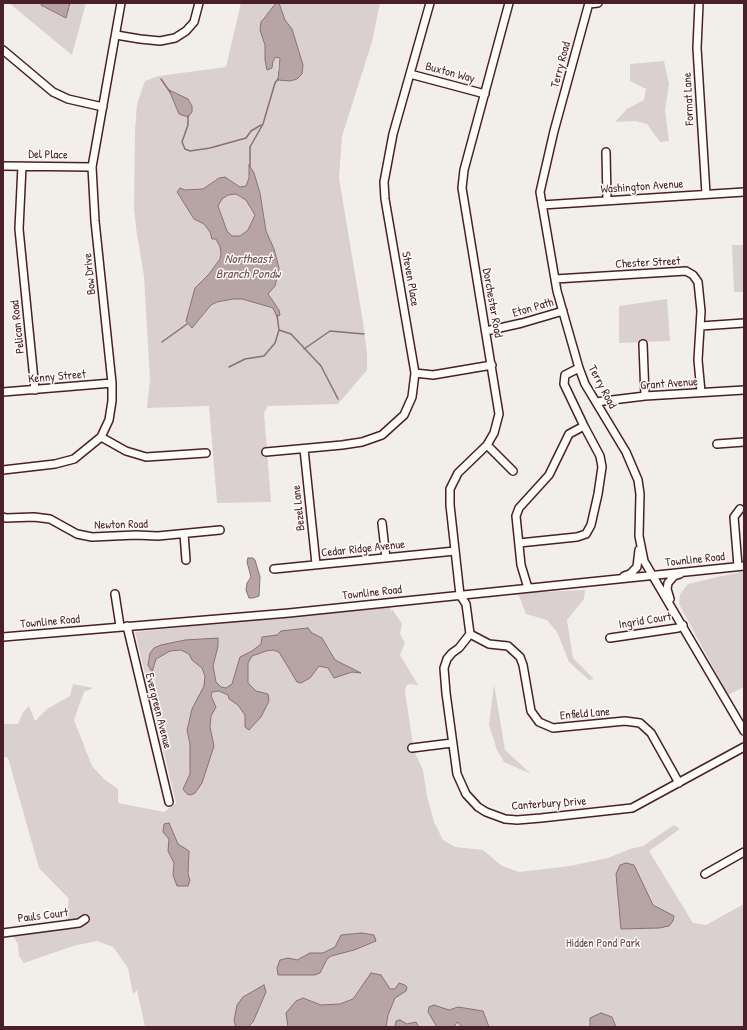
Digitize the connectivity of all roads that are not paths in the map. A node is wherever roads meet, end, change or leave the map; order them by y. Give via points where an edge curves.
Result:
1 (121, 3) edge
2 (200, 3) edge
3 (430, 3) edge
4 (509, 3) edge
5 (589, 3) edge
6 (598, 3) edge
7 (698, 3) edge
8 (116, 34) junction
9 (3, 50) edge
10 (410, 74) junction
11 (485, 94) junction
12 (103, 107) junction
13 (606, 152) dead end
14 (3, 166) edge
15 (22, 166) junction
16 (92, 167) junction
17 (744, 192) edge
18 (706, 194) junction
19 (607, 200) junction
20 (542, 205) junction
21 (555, 279) junction
22 (562, 311) junction
23 (744, 323) edge
24 (701, 326) junction
25 (486, 331) junction
26 (643, 344) dead end
27 (492, 365) junction
28 (579, 368) junction
29 (415, 373) junction
30 (112, 383) junction
31 (35, 390) junction
32 (744, 390) edge
33 (3, 392) edge
34 (701, 392) junction
35 (645, 396) junction
36 (596, 402) junction
37 (584, 426) junction
38 (101, 436) junction
39 (744, 442) edge
40 (717, 444) dead end
41 (487, 445) junction
42 (304, 449) junction
43 (266, 452) dead end
44 (206, 453) dead end
45 (3, 470) edge
46 (513, 471) dead end
47 (740, 509) dead end
48 (3, 517) edge
49 (382, 523) dead end
50 (220, 530) dead end
51 (184, 534) junction
52 (639, 536) junction
53 (519, 543) junction
54 (455, 551) junction
55 (386, 558) junction
56 (186, 560) dead end
57 (316, 564) junction
58 (741, 566) edge
59 (274, 569) dead end
60 (685, 572) junction
61 (652, 575) junction
62 (603, 580) junction
63 (528, 588) junction
64 (115, 594) dead end
65 (460, 595) junction
66 (675, 612) junction
67 (683, 625) junction
68 (123, 626) junction
69 (470, 634) junction
70 (3, 637) edge
71 (610, 638) dead end
72 (744, 731) edge
73 (452, 743) junction
74 (744, 747) edge
75 (412, 748) dead end
76 (679, 783) junction
77 (169, 802) dead end
78 (744, 852) edge
79 (705, 874) dead end
80 (85, 919) dead end
81 (3, 933) edge

1 - 8 street, Bow Drive
2 - 8 street via 194,22 175,38 160,41
3 - 10 street, Steven Place
4 - 11 street, Dorchester Road
5 - 6 street
5 - 20 street, Terry Road via 546,165 540,192
7 - 18 street, Format Lane via 697,48
8 - 12 street, Bow Drive
9 - 12 street via 53,92 68,99
10 - 11 street, Buxton Way
10 - 29 street, Steven Place via 393,134 384,182
11 - 25 street, Dorchester Road via 464,170 462,188
12 - 16 street, Bow Drive
13 - 19 street
14 - 15 street, Del Place
15 - 16 street, Del Place
15 - 31 street, Pelican Road via 19,229
16 - 30 street, Bow Drive via 95,222
17 - 18 street, Washington Avenue
18 - 19 street, Washington Avenue
19 - 20 street, Washington Avenue
20 - 21 street, Terry Road
21 - 22 street, Terry Road
21 - 24 street, Chester Street via 686,271 693,274 698,282
22 - 25 street, Eton Path
22 - 28 street, Terry Road
23 - 24 street
24 - 34 street, Chester Street via 698,360
25 - 27 street, Dorchester Road
26 - 35 street
27 - 29 street via 433,375
27 - 41 street, Dorchester Road via 499,414 494,433
28 - 36 street, Terry Road
28 - 37 street via 565,376 564,384
29 - 42 street, Steven Place via 408,408 398,422 382,435 362,442
30 - 31 street, Kenny Street
30 - 38 street, Bow Drive via 110,413
31 - 33 street, Kenny Street
32 - 34 street, Grant Avenue
34 - 35 street, Grant Avenue
35 - 36 street, Grant Avenue
36 - 52 street, Terry Road via 626,452 638,480
37 - 53 street via 569,434 549,475 518,508 516,516
37 - 53 street via 600,456 602,467 589,530 578,537
38 - 44 street via 126,451 146,457
38 - 45 street, Bow Drive via 74,459 55,464
39 - 40 street
41 - 46 street
41 - 54 street, Dorchester Road via 458,473 450,489
42 - 43 street, Steven Place
42 - 57 street, Bezel Lane
47 - 58 street via 734,517
48 - 51 street, Newton Road via 50,519 77,534 92,537
49 - 55 street
50 - 51 street, Newton Road
51 - 56 street
52 - 61 street, Terry Road via 643,555
52 - 62 street via 639,563 635,571
53 - 63 street via 521,565
54 - 55 street, Cedar Ridge Avenue
54 - 65 street, Dorchester Road
55 - 57 street, Cedar Ridge Avenue
57 - 59 street, Cedar Ridge Avenue
58 - 60 street, Townline Road
60 - 61 street, Townline Road
60 - 66 street via 674,576 668,585 668,593
61 - 62 street, Townline Road
61 - 66 street, Terry Road
62 - 63 street, Townline Road
63 - 65 street, Townline Road
64 - 68 street, Evergreen Avenue
65 - 68 street, Townline Road via 197,622
65 - 69 street via 466,604
66 - 67 street, Terry Road
67 - 71 street, Ingrid Court via 678,628
67 - 72 street, Terry Road
68 - 70 street, Townline Road
68 - 77 street, Evergreen Avenue
69 - 73 street, Canterbury Drive via 447,659 444,668
69 - 76 street, Enfield Lane via 489,644 508,646 520,657 531,711 538,722 553,728 625,721 640,724 651,733
73 - 75 street
73 - 76 street, Canterbury Drive via 457,774 466,794 478,807 505,819 541,818 632,808
74 - 76 street, Canterbury Drive
78 - 79 street
80 - 81 street, Pauls Court via 79,923

